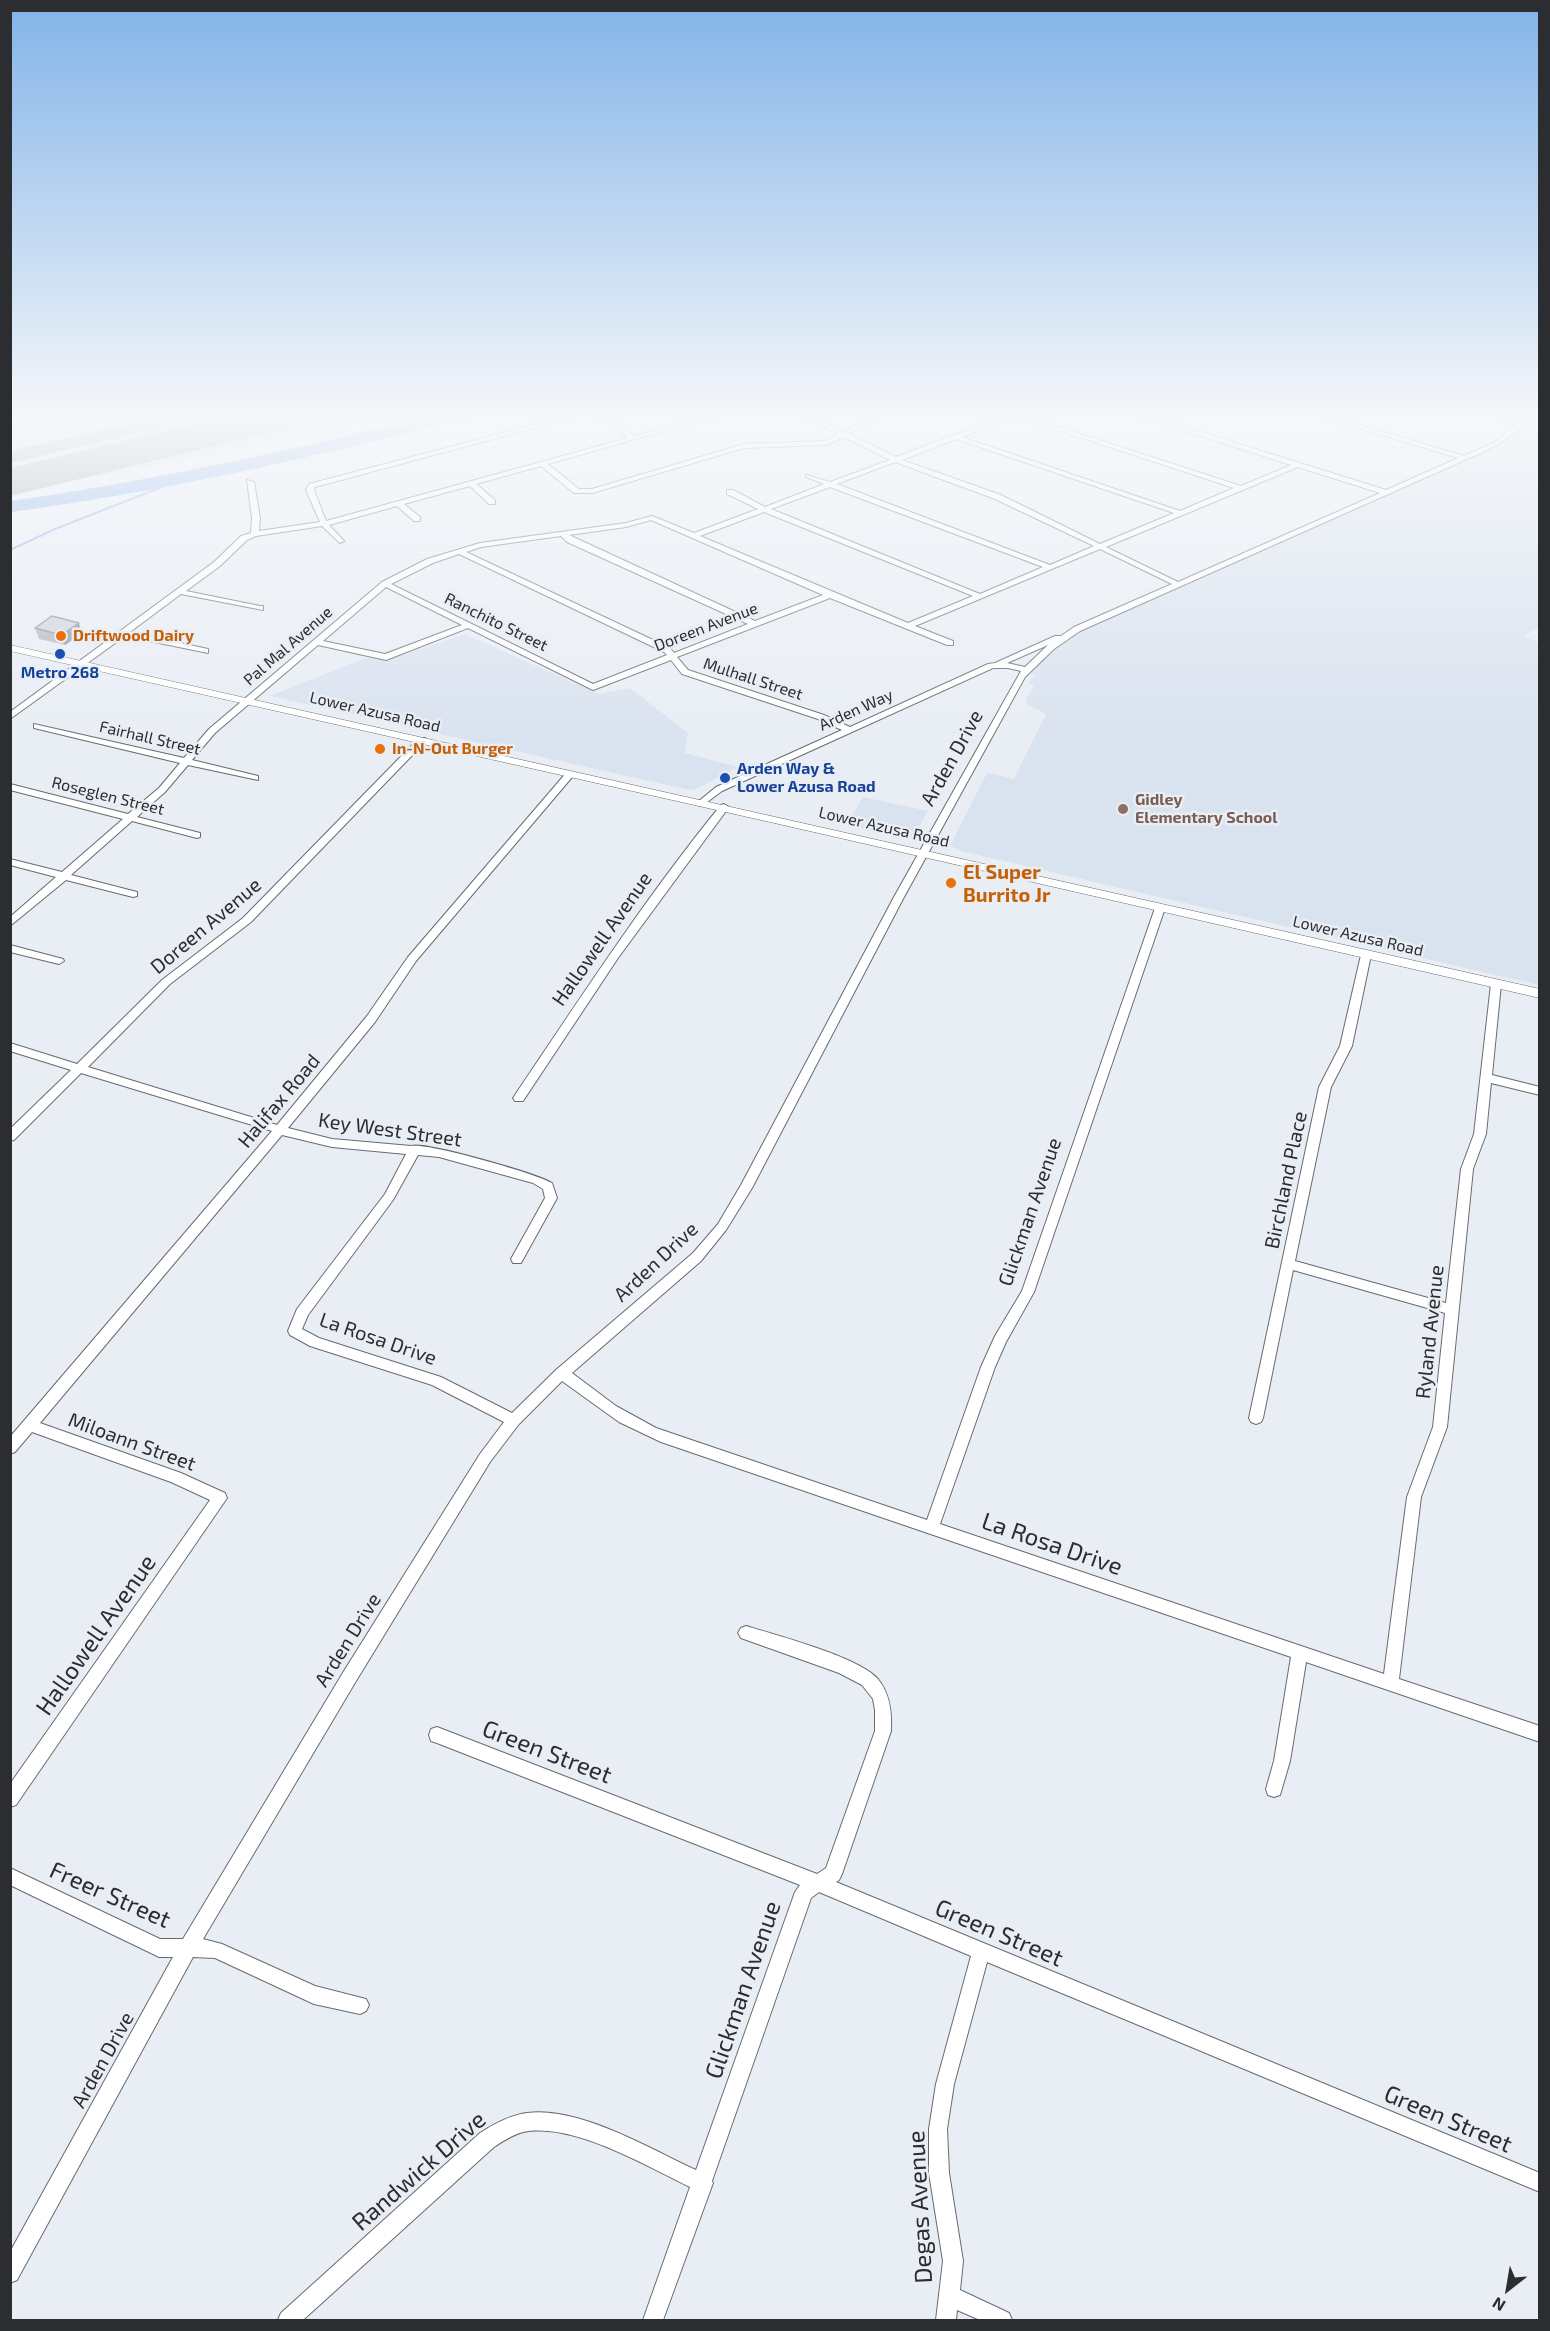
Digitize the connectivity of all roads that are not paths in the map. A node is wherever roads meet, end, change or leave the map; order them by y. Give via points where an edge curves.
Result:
1 (256, 526) edge
2 (312, 526) edge
3 (326, 526) edge
4 (621, 526) edge
5 (670, 526) edge
6 (722, 526) edge
7 (805, 526) edge
8 (942, 526) edge
9 (1061, 526) edge
10 (1149, 526) edge
11 (1309, 526) edge
12 (255, 534) junction
13 (563, 534) junction
14 (693, 536) junction
15 (340, 541) dead end
16 (1102, 545) junction
17 (459, 551) junction
18 (1049, 567) junction
19 (385, 584) junction
20 (1178, 584) junction
21 (180, 591) junction
22 (830, 595) junction
23 (979, 596) junction
24 (260, 608) dead end
25 (755, 624) junction
26 (469, 625) junction
27 (906, 627) junction
28 (1077, 629) junction
29 (124, 633) junction
30 (315, 642) junction
31 (950, 643) dead end
32 (10, 648) edge
33 (205, 651) dead end
34 (671, 657) junction
35 (81, 664) junction
36 (993, 665) junction
37 (1028, 670) junction
38 (593, 687) joint
39 (247, 700) junction
40 (10, 716) edge
41 (37, 726) dead end
42 (850, 730) junction
43 (422, 740) junction
44 (186, 762) junction
45 (570, 774) junction
46 (255, 778) dead end
47 (10, 787) edge
48 (702, 803) junction
49 (724, 807) junction
50 (132, 818) junction
51 (197, 835) dead end
52 (925, 854) junction
53 (10, 862) edge
54 (63, 877) junction
55 (133, 894) dead end
56 (1160, 908) junction
57 (10, 923) edge
58 (10, 948) edge
59 (1366, 955) junction
60 (59, 961) dead end
61 (1496, 984) junction
62 (1539, 994) edge
63 (10, 1047) edge
64 (81, 1069) junction
65 (1485, 1077) junction
66 (1539, 1091) edge
67 (519, 1098) dead end
68 (280, 1130) junction
69 (10, 1137) edge
70 (415, 1149) junction
71 (517, 1259) dead end
72 (1288, 1264) junction
73 (1453, 1310) junction
74 (562, 1372) junction
75 (1256, 1418) dead end
76 (514, 1420) junction
77 (30, 1425) junction
78 (10, 1448) edge
79 (220, 1498) joint
80 (932, 1527) junction
81 (746, 1633) dead end
82 (1300, 1652) junction
83 (1391, 1683) junction
84 (437, 1734) dead end
85 (1539, 1734) edge
86 (1274, 1790) dead end
87 (10, 1799) edge
88 (10, 1876) edge
89 (817, 1883) junction
90 (188, 1948) junction
91 (981, 1952) junction
92 (360, 2004) dead end
93 (703, 2183) junction
94 (1539, 2183) edge
95 (10, 2273) edge
96 (950, 2296) junction
97 (288, 2320) edge
98 (653, 2320) edge
99 (946, 2320) edge
100 (1002, 2320) edge

1 - 12 street
2 - 12 street
3 - 15 street
4 - 13 street, Pal Mal Avenue
5 - 14 street, Pal Mal Avenue
6 - 14 street
7 - 23 street
8 - 18 street
9 - 16 street
10 - 16 street
11 - 20 street, Arden Drive
12 - 21 street via 244,538
13 - 17 street, Pal Mal Avenue
13 - 25 street
14 - 22 street
16 - 18 street
16 - 20 street
17 - 19 street, Pal Mal Avenue
17 - 34 street, Mulhall Street via 667,650
18 - 23 street
19 - 26 street, Ranchito Street
19 - 30 street, Pal Mal Avenue
20 - 28 street, Arden Drive
21 - 24 street
21 - 29 street
22 - 25 street, Doreen Avenue
22 - 27 street
23 - 27 street
25 - 34 street, Doreen Avenue
26 - 30 street via 386,657
26 - 38 street, Ranchito Street
27 - 31 street
28 - 36 street, Arden Way
28 - 37 street, Arden Drive
29 - 33 street
29 - 35 street
30 - 39 street, Pal Mal Avenue
32 - 35 main road, Lower Azusa Road
34 - 38 street, Doreen Avenue
34 - 42 street, Mulhall Street via 685,672
35 - 39 main road, Lower Azusa Road
35 - 40 street
36 - 37 street
36 - 42 street, Arden Way
37 - 52 street, Arden Drive
39 - 43 main road, Lower Azusa Road
39 - 44 street, Pal Mal Avenue via 212,731
41 - 44 street, Fairhall Street
42 - 48 street, Arden Way via 719,789
43 - 45 main road, Lower Azusa Road
43 - 64 street, Doreen Avenue via 247,920 166,982
44 - 46 street, Fairhall Street
44 - 50 street, Pal Mal Avenue
45 - 48 main road, Lower Azusa Road
45 - 68 street, Halifax Road via 412,959 354,1042
47 - 50 street, Roseglen Street
48 - 49 main road, Lower Azusa Road
49 - 52 main road, Lower Azusa Road
49 - 67 street, Hallowell Avenue via 621,947
50 - 51 street, Roseglen Street
50 - 54 street, Pal Mal Avenue
52 - 56 main road, Lower Azusa Road
52 - 74 street, Arden Drive via 722,1227 697,1257
53 - 54 street
54 - 55 street
54 - 57 street, Pal Mal Avenue
56 - 59 main road, Lower Azusa Road
56 - 80 street, Glickman Avenue via 1030,1285 988,1367
58 - 60 street
59 - 61 main road, Lower Azusa Road
59 - 72 street, Birchland Place via 1346,1046 1325,1087
61 - 62 main road, Lower Azusa Road
61 - 65 street, Ryland Avenue
63 - 64 street, Key West Street
64 - 68 street, Key West Street
64 - 69 street, Doreen Avenue
65 - 66 street
65 - 73 street, Ryland Avenue via 1480,1134 1467,1169
68 - 70 street, Key West Street via 332,1143
68 - 77 street, Halifax Road
70 - 71 street, Key West Street via 548,1186 551,1197 547,1209
70 - 76 street, La Rosa Drive via 389,1197 302,1313 295,1331 315,1342 436,1381
72 - 73 street
72 - 75 street, Birchland Place
73 - 83 street, Ryland Avenue via 1440,1427 1414,1497
74 - 76 street, Arden Drive
74 - 80 street, La Rosa Drive via 636,1427
76 - 90 street, Arden Drive via 486,1458 350,1676
77 - 78 street, Halifax Road
77 - 79 street, Miloann Street via 176,1477
79 - 87 street, Hallowell Avenue
80 - 82 street, La Rosa Drive
81 - 89 street, Glickman Avenue via 867,1679 881,1698 885,1714 883,1731 833,1874
82 - 83 street, La Rosa Drive
82 - 86 street
83 - 85 street, La Rosa Drive
84 - 89 street, Green Street
88 - 90 street, Freer Street via 159,1948
89 - 91 street, Green Street
89 - 93 street, Glickman Avenue via 804,1893
90 - 92 street, Freer Street via 216,1950 314,1995
90 - 95 street, Arden Drive
91 - 94 street, Green Street
91 - 96 street, Degas Avenue via 945,2084 939,2129 939,2174 953,2261
93 - 97 street, Randwick Drive via 580,2127 556,2121 510,2126 487,2140
93 - 98 street, Glickman Avenue
96 - 99 street, Degas Avenue
96 - 100 street

